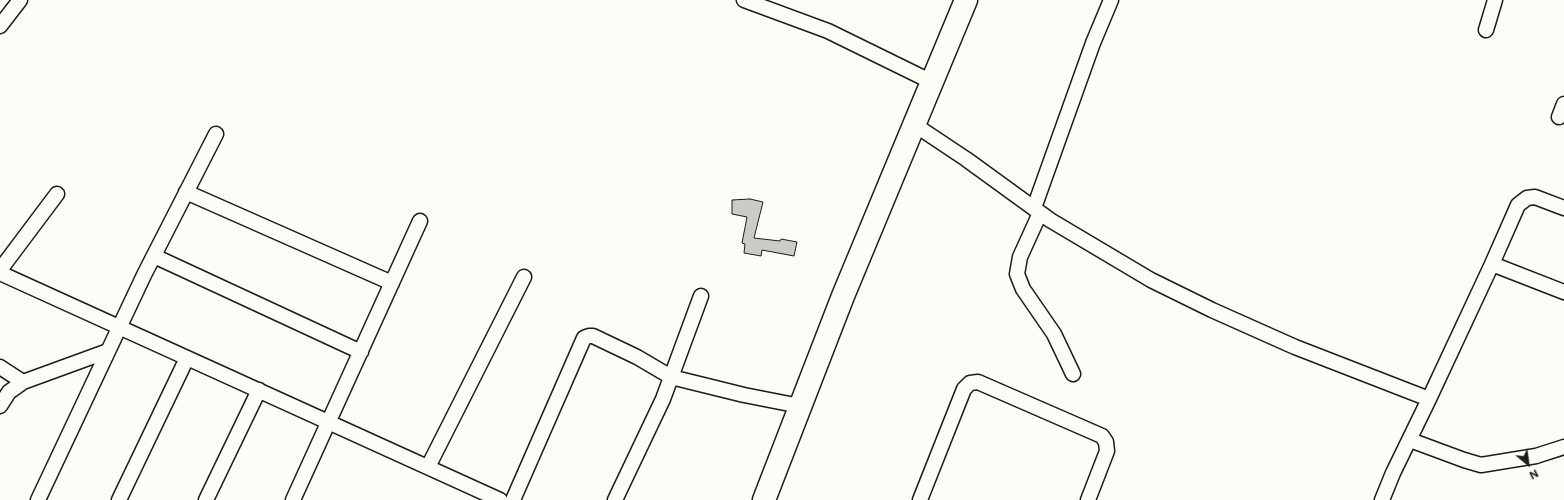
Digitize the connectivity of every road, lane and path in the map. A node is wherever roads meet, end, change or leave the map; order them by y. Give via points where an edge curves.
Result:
1 (20, 0) edge
2 (744, 0) edge
3 (966, 0) edge
4 (1111, 0) edge
5 (1495, 0) edge
6 (0, 26) edge
7 (1486, 30) dead end
8 (932, 82) junction
9 (915, 125) junction
10 (216, 134) dead end
11 (186, 192) junction
12 (57, 194) dead end
13 (1564, 208) edge
14 (1037, 211) junction
15 (420, 222) dead end
16 (154, 256) junction
17 (1492, 264) junction
18 (0, 270) edge
19 (0, 273) edge
20 (524, 277) dead end
21 (392, 283) junction
22 (1564, 292) edge
23 (701, 296) dead end
24 (119, 327) junction
25 (108, 351) junction
26 (361, 352) junction
27 (188, 358) junction
28 (0, 367) edge
29 (1073, 374) dead end
30 (671, 377) junction
31 (22, 382) junction
32 (259, 390) junction
33 (1430, 399) junction
34 (0, 406) edge
35 (800, 406) junction
36 (330, 422) junction
37 (1410, 440) junction
38 (1564, 447) edge
39 (428, 467) junction
40 (38, 500) edge
41 (119, 500) edge
42 (206, 500) edge
43 (293, 500) edge
44 (500, 500) edge
45 (513, 500) edge
46 (615, 500) edge
47 (764, 500) edge
48 (920, 500) edge
49 (1088, 500) edge
50 (1382, 500) edge

1 - 6 street
2 - 8 street via 828,31
3 - 8 highway
4 - 14 street via 1093,43
5 - 7 street
8 - 9 highway
9 - 14 street
9 - 35 highway
10 - 11 street
11 - 16 street
11 - 21 street
12 - 18 street
13 - 17 street via 1535,197 1527,198 1518,205
14 - 29 street via 1020,257 1017,274 1023,289 1054,334
14 - 33 street via 1151,280 1212,310 1295,347
15 - 21 street
16 - 24 street
16 - 26 street
17 - 22 street
17 - 33 street
19 - 24 street
20 - 39 street
21 - 26 street
23 - 30 street
24 - 25 street
24 - 27 street
25 - 31 street
25 - 40 street
26 - 36 street
27 - 32 street
27 - 41 street
28 - 31 street
30 - 35 street
30 - 45 street via 593,336 584,338
30 - 46 street
31 - 34 street via 9,392
32 - 36 street
32 - 42 street
33 - 37 street
35 - 47 highway
36 - 39 street
36 - 43 street
37 - 38 street via 1481,465 1536,456
37 - 50 street
39 - 44 street
48 - 49 street via 964,389 970,383 978,382 1102,436 1107,451

